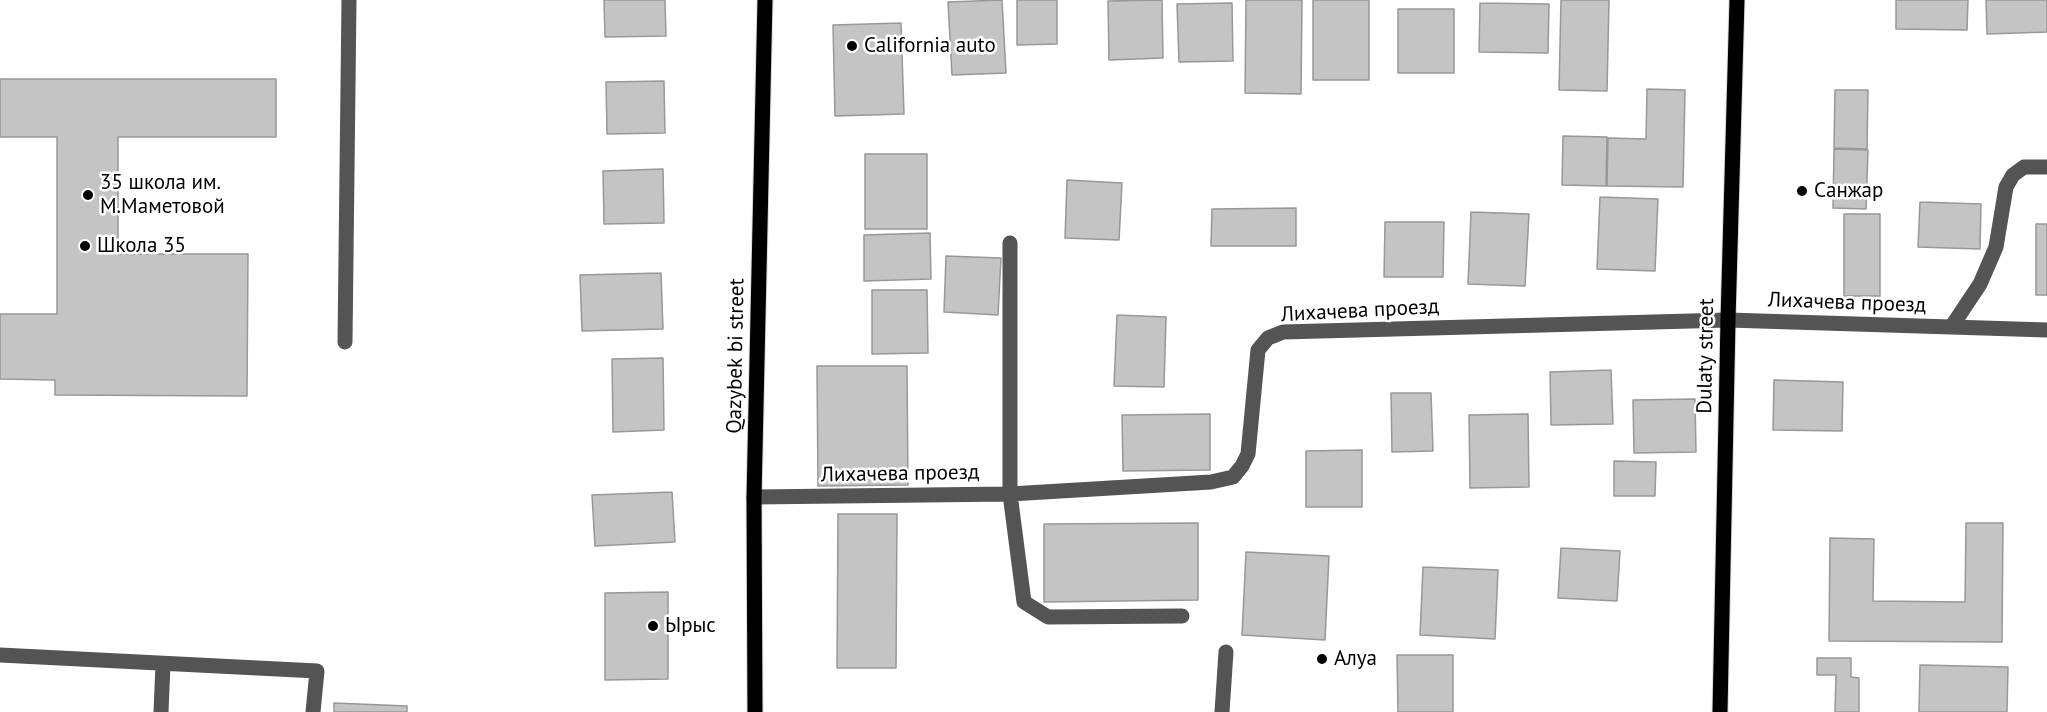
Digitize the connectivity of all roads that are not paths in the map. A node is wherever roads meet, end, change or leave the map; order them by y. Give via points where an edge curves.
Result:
1 (350, 0) edge
2 (765, 0) edge
3 (1737, 0) edge
4 (2047, 167) edge
5 (1010, 243) dead end
6 (1728, 320) junction
7 (1952, 326) junction
8 (2047, 330) edge
9 (345, 342) dead end
10 (1010, 494) junction
11 (754, 497) junction
12 (1182, 616) dead end
13 (1226, 652) dead end
14 (0, 655) edge
15 (163, 663) junction
16 (161, 712) edge
17 (313, 712) edge
18 (755, 712) edge
19 (1222, 712) edge
20 (1720, 712) edge

1 - 9 street
2 - 11 main road, Qazybek bi street
3 - 6 main road, Dulaty street
4 - 7 street via 2024,167 2013,175 2006,187 1996,247 1980,284
5 - 10 street
6 - 7 street, Лихачева проезд
6 - 10 street, Лихачева проезд via 1283,332 1268,338 1258,350 1248,454 1233,477 1211,482
6 - 20 main road, Dulaty street
7 - 8 street, Лихачева проезд
10 - 11 street, Лихачева проезд
10 - 12 street via 1024,602 1048,616
11 - 18 main road, Qazybek bi street
13 - 19 street
14 - 15 street
15 - 16 street
15 - 17 street via 317,671

